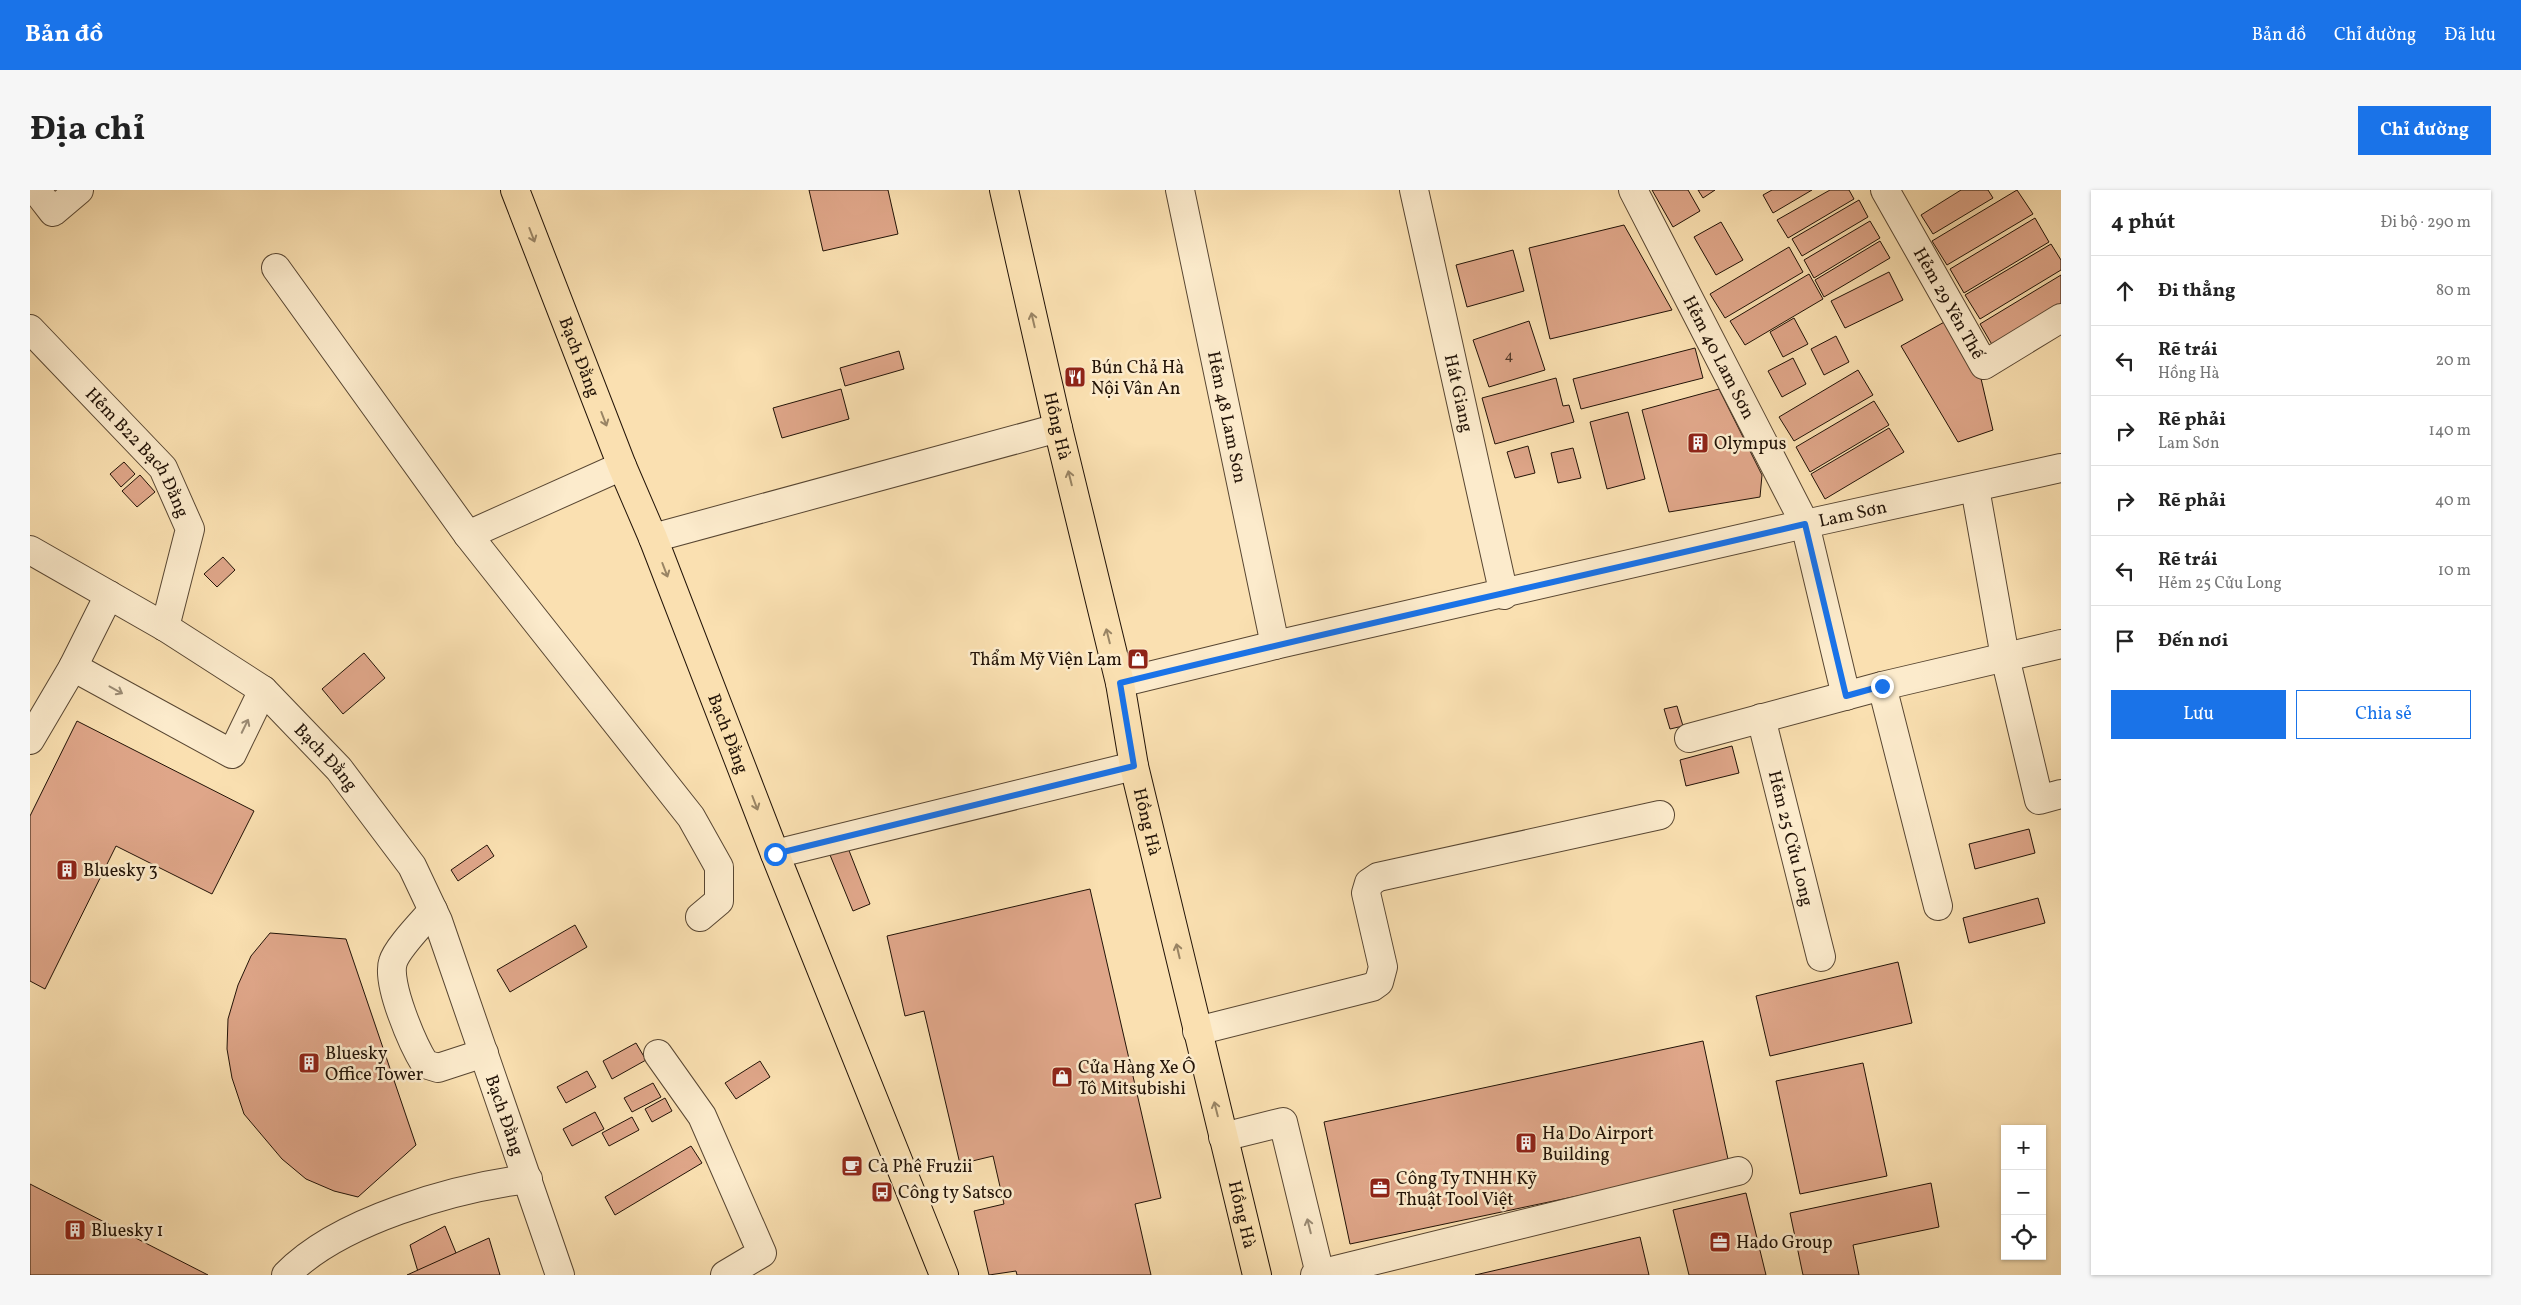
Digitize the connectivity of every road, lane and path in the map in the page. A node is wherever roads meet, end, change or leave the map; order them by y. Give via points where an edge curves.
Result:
1 (36, 190) edge
2 (79, 190) edge
3 (515, 190) edge
4 (1004, 190) edge
5 (1180, 190) edge
6 (1414, 190) edge
7 (1633, 190) edge
8 (1885, 190) edge
9 (276, 268) dead end
10 (2061, 318) edge
11 (30, 329) edge
12 (1058, 428) junction
13 (622, 466) junction
14 (2061, 468) edge
15 (1975, 488) junction
16 (1805, 524) junction
17 (468, 535) junction
18 (653, 538) junction
19 (30, 550) edge
20 (109, 595) junction
21 (1504, 595) junction
22 (165, 627) junction
23 (2061, 644) edge
24 (1275, 645) junction
25 (2005, 656) junction
26 (73, 667) junction
27 (1120, 683) junction
28 (1882, 686) junction
29 (263, 690) junction
30 (1846, 696) junction
31 (1761, 718) junction
32 (1689, 738) dead end
33 (30, 740) edge
34 (1134, 766) junction
35 (2061, 794) edge
36 (1660, 815) dead end
37 (775, 854) junction
38 (1938, 906) dead end
39 (433, 910) junction
40 (700, 917) dead end
41 (1822, 957) dead end
42 (1196, 1031) junction
43 (484, 1053) junction
44 (658, 1054) dead end
45 (1222, 1137) junction
46 (1738, 1171) dead end
47 (528, 1179) junction
48 (1318, 1274) edge
49 (286, 1275) edge
50 (560, 1275) edge
51 (725, 1275) edge
52 (944, 1275) edge
53 (1257, 1275) edge

1 - 2 street via 54,212
3 -> 13 main road, Bạch Đằng
12 -> 4 main road, Hồng Hà
5 - 24 street, Hẻm 48 Lam Sơn
6 - 21 street, Hát Giang
7 - 16 street, Hẻm 40 Lam Sơn
8 - 10 street, Hẻm 29 Yên Thế via 1984,364
9 - 17 street
11 - 22 street, Hẻm B22 Bạch Đằng via 163,468 190,529
12 - 18 street
27 -> 12 main road, Hồng Hà
13 - 17 street
13 - 18 main road, Bạch Đằng
14 - 15 street, Lam Sơn
15 - 16 street, Lam Sơn
15 - 25 street
16 - 21 street, Lam Sơn
16 - 30 street, Hẻm 40 Lam Sơn
17 - 40 street via 691,817 719,867 719,901
18 -> 37 main road, Bạch Đằng
19 - 20 street, Bạch Đằng
20 - 22 street, Bạch Đằng
20 - 26 street
21 - 24 street, Lam Sơn
22 - 29 street, Bạch Đằng
23 - 25 street
24 - 27 street, Lam Sơn
25 - 28 street
25 - 35 street via 2039,800
26 -> 29 street via 232,754
26 - 33 street
27 - 34 main road, Hồng Hà
28 - 30 street
28 - 38 street
29 - 39 street, Bạch Đằng via 339,769 412,866
30 - 31 street
31 - 32 street
31 - 41 street, Hẻm 25 Cửu Long
34 - 37 street
42 -> 34 main road, Hồng Hà
36 - 42 street via 1378,877 1369,882 1366,893 1382,967 1379,982 1372,987
37 - 52 main road, Bạch Đằng
39 - 43 street, Bạch Đằng
39 - 43 street via 393,962 393,984 413,1044 425,1064 438,1068
45 -> 42 main road, Hồng Hà
43 - 47 street, Bạch Đằng
44 - 51 street via 702,1116 762,1252
48 -> 45 street via 1283,1122
45 - 53 main road, Hồng Hà
46 - 48 street
47 - 49 street via 475,1187 380,1219 327,1243 302,1258
47 - 50 street, Bạch Đằng

